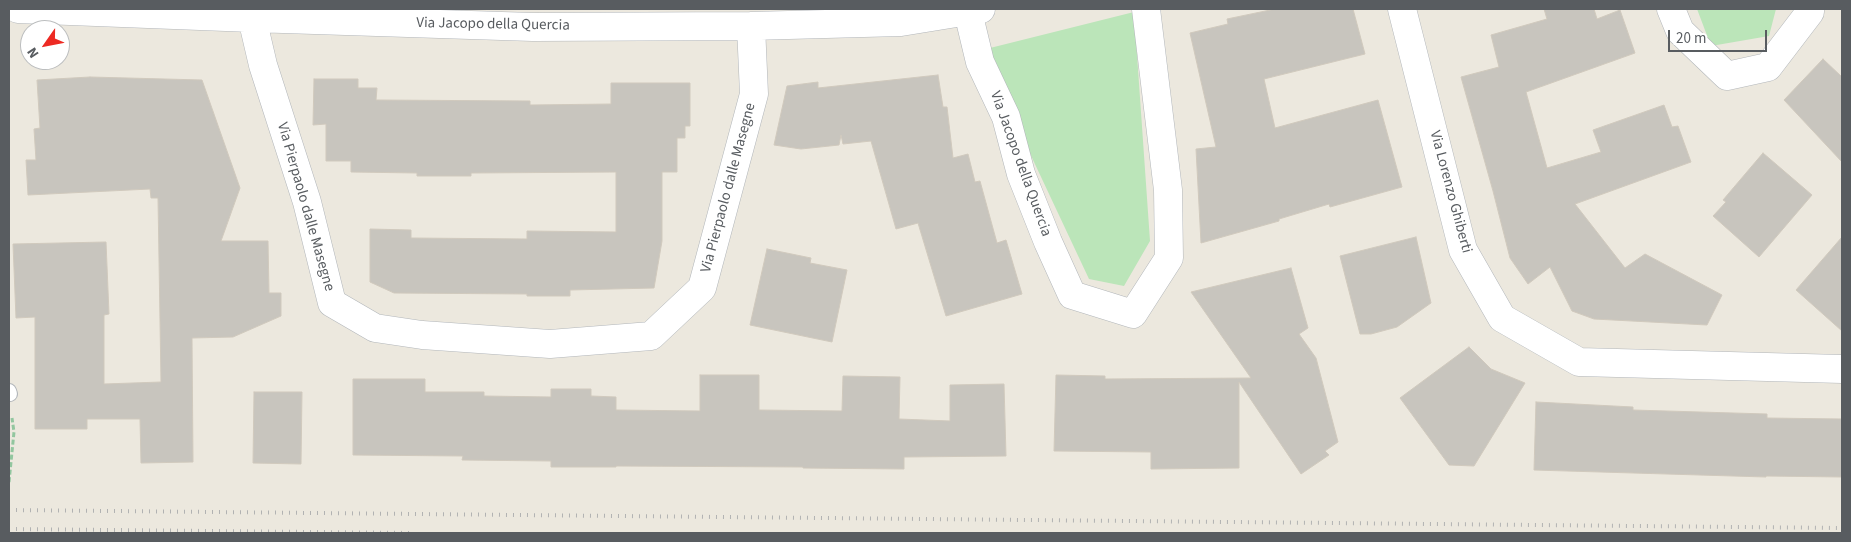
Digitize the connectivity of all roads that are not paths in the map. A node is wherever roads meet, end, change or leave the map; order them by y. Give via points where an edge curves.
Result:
1 (9, 9) edge
2 (18, 9) edge
3 (1146, 9) edge
4 (1402, 9) edge
5 (1671, 9) edge
6 (1810, 9) edge
7 (974, 10) edge
8 (9, 13) edge
9 (252, 18) junction
10 (751, 26) junction
11 (1842, 369) edge

1 - 8 street
2 - 9 street, Via Jacopo della Quercia
3 - 7 street, Via Jacopo della Quercia via 1168,190 1169,258 1133,314 1072,295 1021,174 1006,117 980,62
4 - 11 street, Via Lorenzo Ghiberti via 1463,250 1502,318 1579,362
5 - 6 street via 1680,31 1727,76 1768,67
7 - 10 street, Via Jacopo della Quercia via 901,22
9 - 10 street, Via Jacopo della Quercia via 533,26
9 - 10 street, Via Pierpaolo dalle Masegne via 263,64 307,202 332,303 375,328 422,335 550,344 650,336 702,288 754,94

